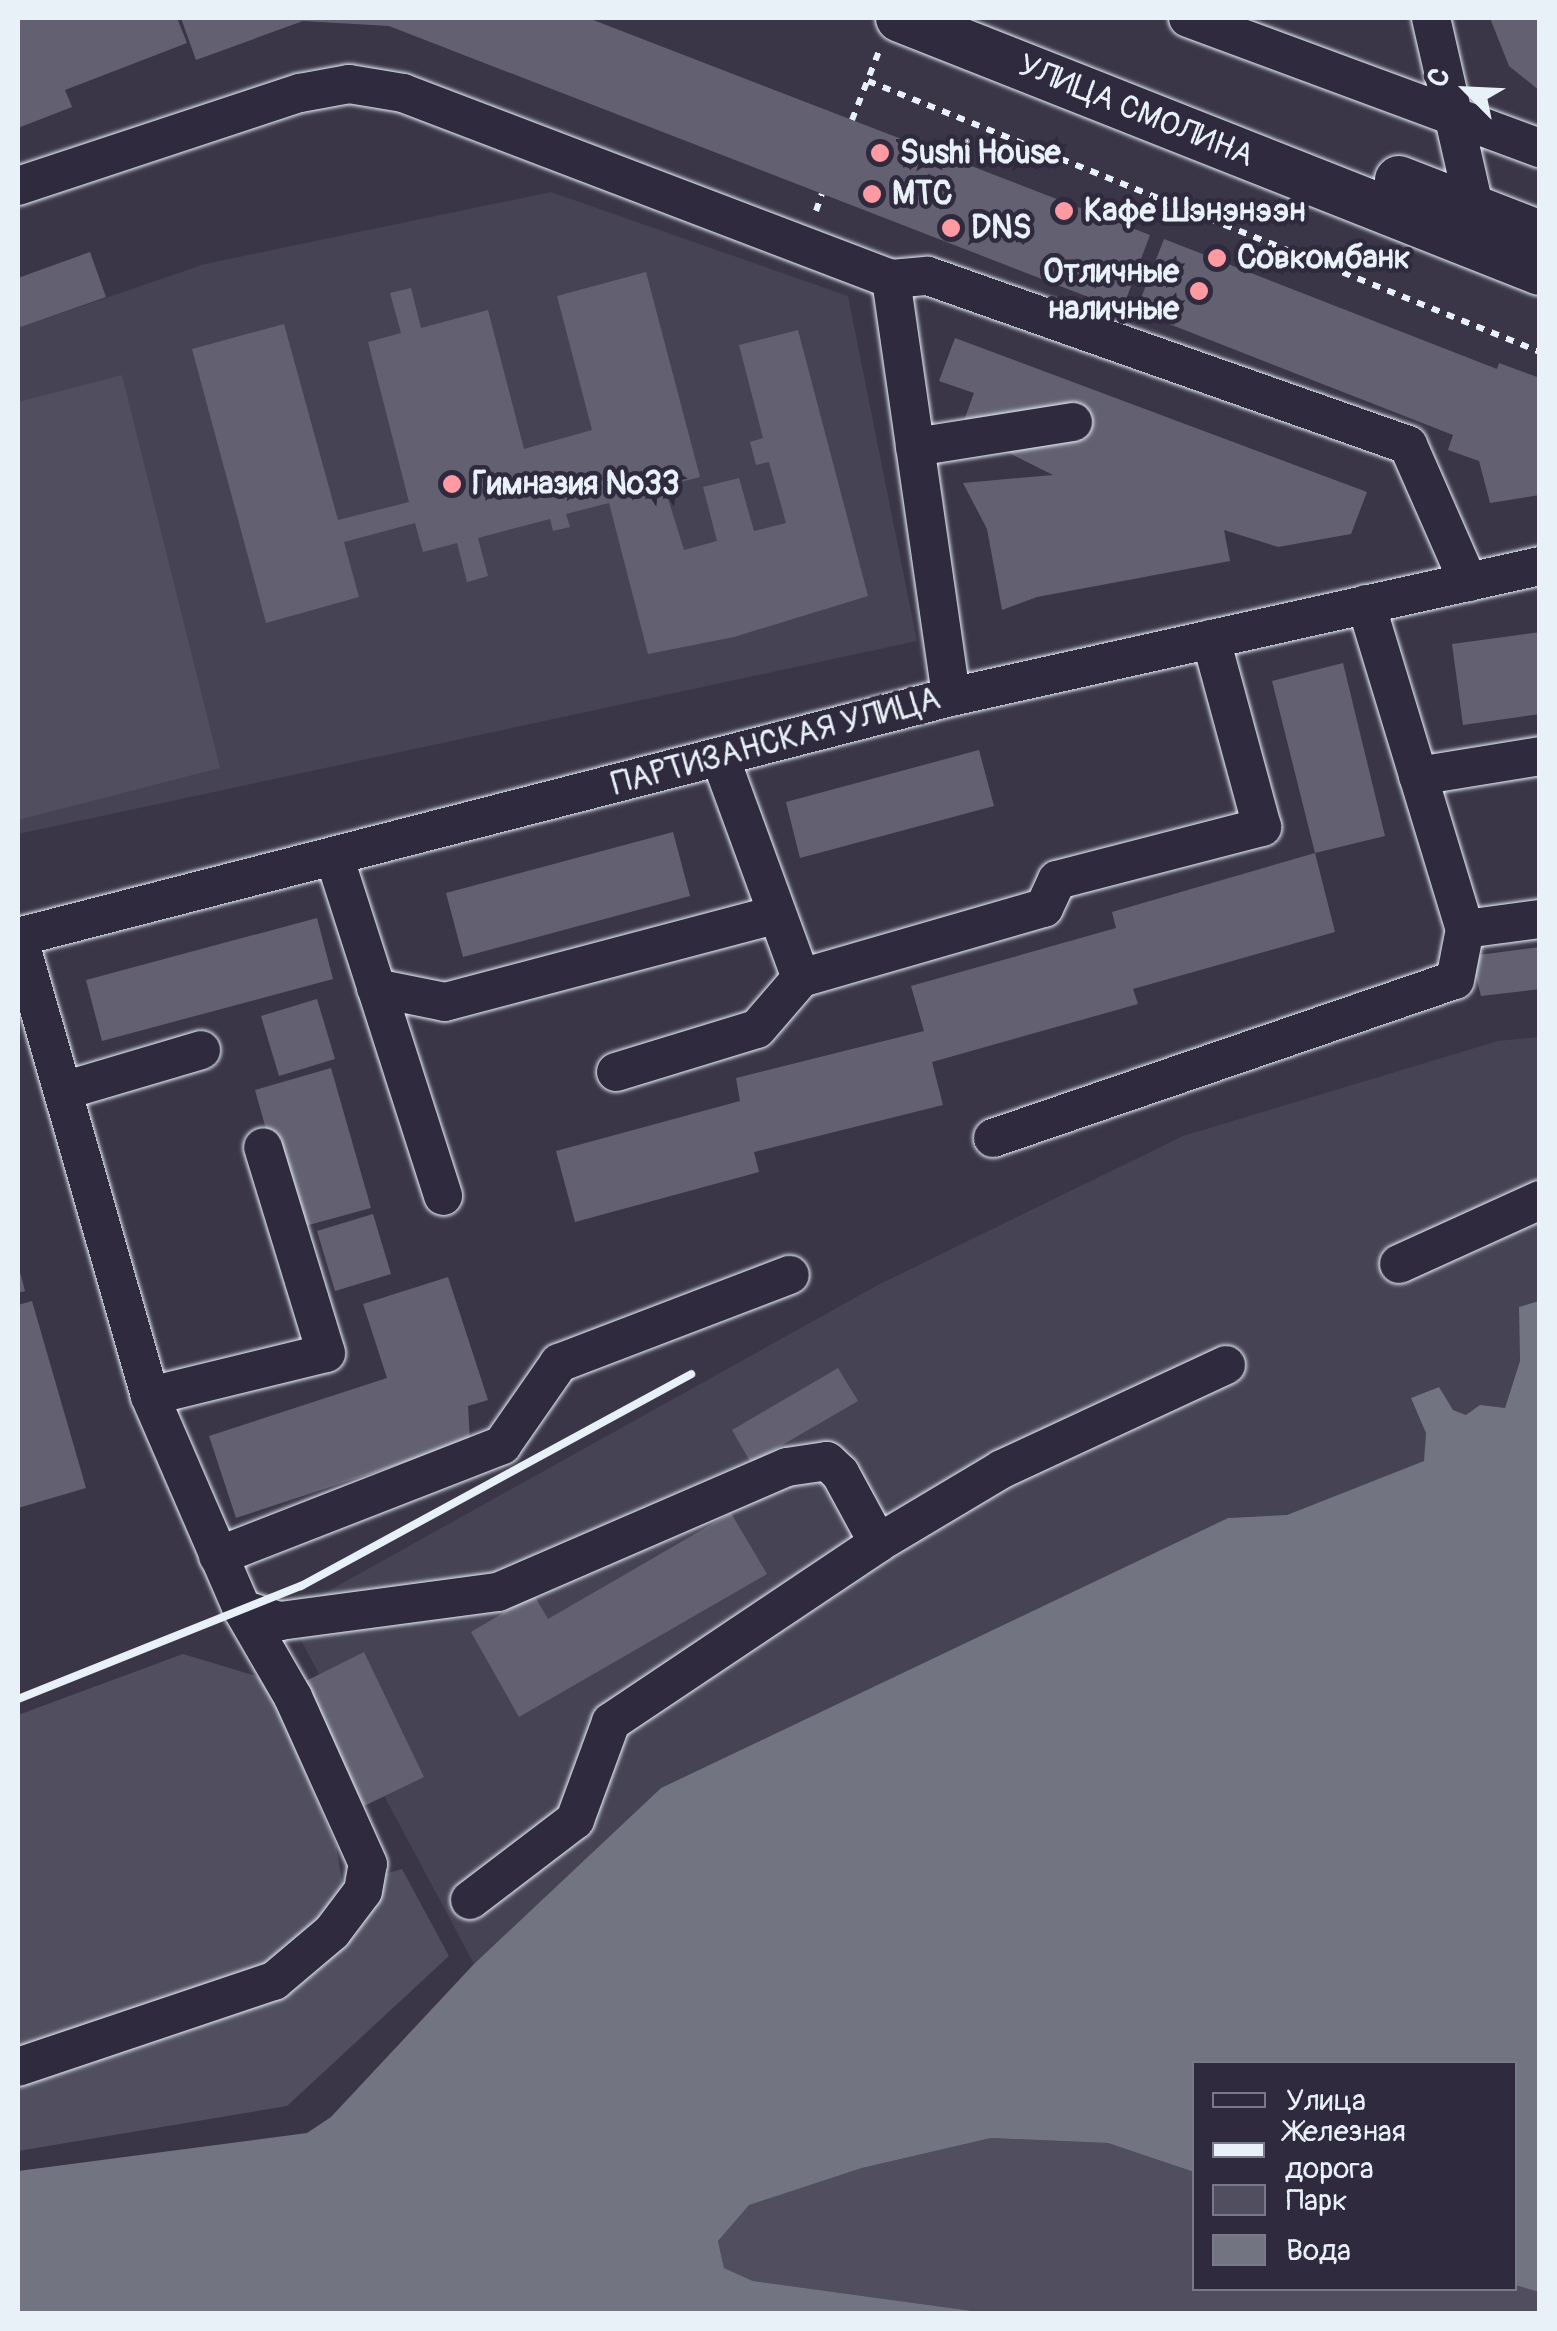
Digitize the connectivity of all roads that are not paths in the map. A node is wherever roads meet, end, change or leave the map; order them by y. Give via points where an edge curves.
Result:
1 (978, 18) edge
2 (1188, 18) edge
3 (1431, 18) edge
4 (893, 26) edge
5 (1454, 116) junction
6 (1540, 148) edge
7 (18, 186) edge
8 (1479, 229) junction
9 (1540, 235) edge
10 (1540, 271) edge
11 (890, 278) junction
12 (1072, 422) dead end
13 (914, 447) junction
14 (1540, 566) edge
15 (1468, 582) junction
16 (1366, 604) junction
17 (1211, 639) junction
18 (951, 696) junction
19 (720, 756) junction
20 (1540, 756) edge
21 (1418, 776) junction
22 (334, 856) junction
23 (777, 914) junction
24 (1540, 919) edge
25 (1466, 930) junction
26 (18, 937) edge
27 (801, 978) junction
28 (376, 988) junction
29 (201, 1050) dead end
30 (616, 1072) dead end
31 (63, 1090) junction
32 (994, 1138) dead end
33 (264, 1148) dead end
34 (443, 1196) dead end
35 (1540, 1200) edge
36 (1399, 1264) dead end
37 (790, 1276) dead end
38 (1226, 1365) dead end
39 (150, 1396) junction
40 (878, 1543) junction
41 (218, 1556) junction
42 (242, 1610) junction
43 (470, 1900) dead end
44 (18, 2067) edge

1 - 8 main road
2 - 5 street
3 - 5 street
4 - 8 main road, УЛИЦА СМОЛИНА
5 - 6 street
5 - 8 street
7 - 11 street via 300,93 348,84 403,93
8 - 9 main road
8 - 10 main road, УЛИЦА СМОЛИНА
11 - 13 street
11 - 15 street via 928,276 1408,446
12 - 13 street
13 - 18 street
14 - 15 street, ПАРТИЗАНСКАЯ УЛИЦА
15 - 16 street, ПАРТИЗАНСКАЯ УЛИЦА
16 - 17 street, ПАРТИЗАНСКАЯ УЛИЦА
16 - 21 street
17 - 18 street, ПАРТИЗАНСКАЯ УЛИЦА
17 - 27 street via 1262,827 1057,880 1044,908
18 - 19 street, ПАРТИЗАНСКАЯ УЛИЦА
19 - 22 street, ПАРТИЗАНСКАЯ УЛИЦА
19 - 23 street
20 - 21 street
21 - 25 street
22 - 26 street, ПАРТИЗАНСКАЯ УЛИЦА
22 - 28 street
23 - 27 street
23 - 28 street via 444,1002
24 - 25 street
25 - 32 street via 1455,980
26 - 31 street
27 - 30 street via 757,1029
28 - 34 street
29 - 31 street
31 - 39 street
33 - 39 street via 326,1353
35 - 36 street
37 - 41 street via 559,1363 502,1445
38 - 40 street via 1002,1469
39 - 41 street
40 - 42 street via 827,1461 786,1467 498,1592 280,1622
40 - 43 street via 612,1722 575,1820
41 - 42 street
42 - 44 street via 292,1697 368,1864 363,1891 332,1932 274,1981

